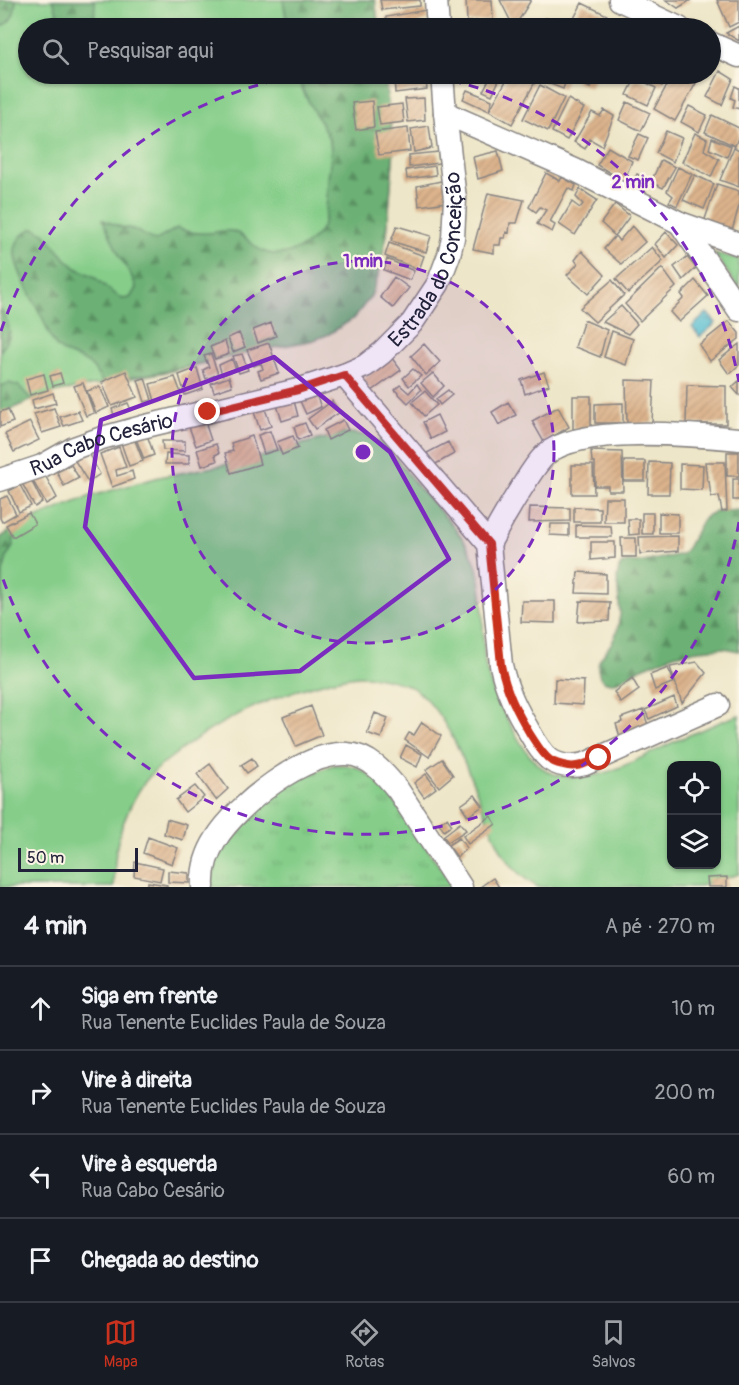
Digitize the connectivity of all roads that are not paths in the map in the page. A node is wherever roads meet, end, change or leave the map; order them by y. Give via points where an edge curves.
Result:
1 (436, 0) edge
2 (621, 0) edge
3 (437, 18) edge
4 (658, 18) edge
5 (721, 48) edge
6 (739, 56) edge
7 (442, 84) edge
8 (444, 113) junction
9 (680, 224) junction
10 (739, 244) edge
11 (739, 310) edge
12 (344, 375) junction
13 (739, 439) edge
14 (0, 480) edge
15 (489, 544) junction
16 (718, 705) dead end
17 (203, 887) edge
18 (461, 887) edge

1 - 3 street
2 - 4 street
5 - 6 street
7 - 8 street, Estrada do Conceição
8 - 9 street via 576,170
8 - 12 street, Estrada do Conceição via 455,220 449,255 438,284 412,323 382,353
9 - 10 street
9 - 11 street
12 - 14 street, Rua Cabo Cesário via 102,438 42,466
12 - 15 street
13 - 15 street via 622,434 565,443 544,455 533,469
15 - 16 street via 504,681 519,715 551,760 566,766 585,764
17 - 18 street via 205,865 216,839 258,794 299,767 329,755 349,754 374,764 393,784

